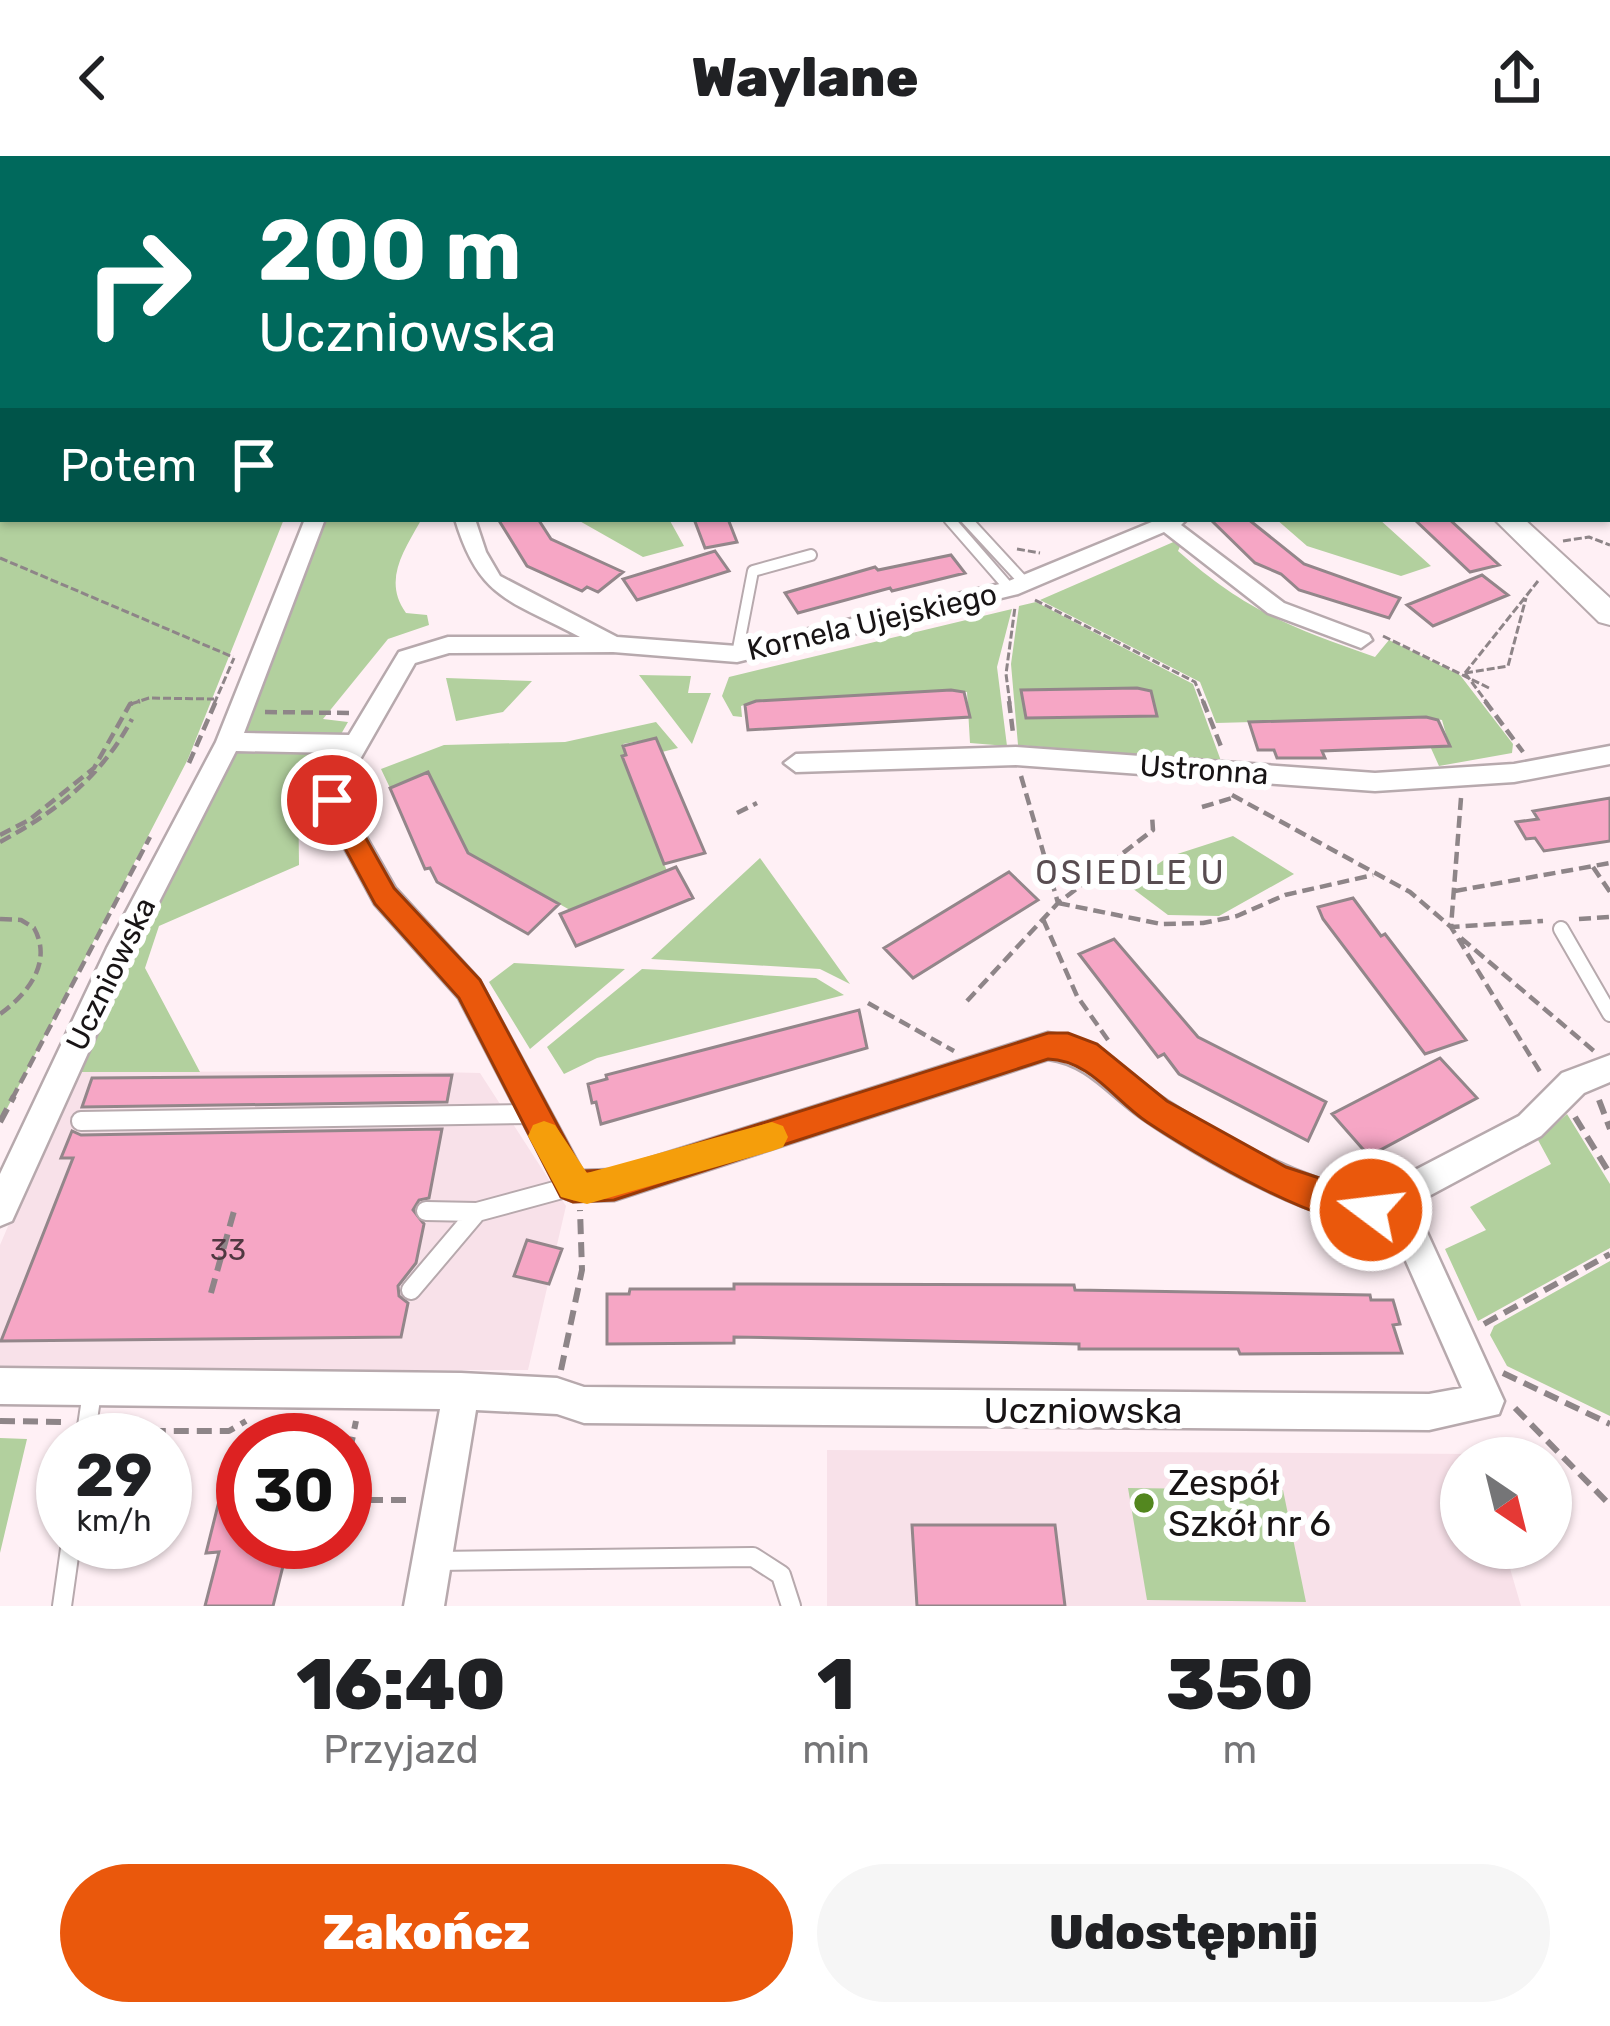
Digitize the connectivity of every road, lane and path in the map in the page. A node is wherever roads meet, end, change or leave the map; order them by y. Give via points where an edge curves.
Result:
1 (314, 522) edge
2 (466, 522) edge
3 (952, 522) edge
4 (968, 522) edge
5 (1170, 522) edge
6 (1173, 522) edge
7 (1511, 522) edge
8 (1604, 537) dead end
9 (1592, 538) junction
10 (1558, 542) dead end
11 (1610, 545) edge
12 (1006, 553) dead end
13 (811, 554) dead end
14 (1040, 554) dead end
15 (0, 558) edge
16 (1545, 572) dead end
17 (1017, 586) junction
18 (1527, 595) junction
19 (1610, 615) edge
20 (1361, 640) joint
21 (613, 644) junction
22 (737, 654) junction
23 (1465, 674) junction
24 (1491, 689) dead end
25 (217, 699) junction
26 (265, 712) dead end
27 (132, 718) dead end
28 (363, 731) junction
29 (228, 742) junction
30 (1015, 748) dead end
31 (1610, 755) edge
32 (1521, 758) dead end
33 (796, 763) dead end
34 (186, 769) dead end
35 (1021, 774) dead end
36 (1232, 785) junction
37 (1455, 788) dead end
38 (757, 802) dead end
39 (1202, 807) dead end
40 (1030, 810) junction
41 (1043, 810) dead end
42 (736, 813) dead end
43 (1152, 815) dead end
44 (155, 826) dead end
45 (0, 838) edge
46 (1610, 863) edge
47 (1593, 866) junction
48 (1376, 875) junction
49 (1455, 891) junction
50 (1610, 892) edge
51 (1058, 903) junction
52 (1610, 917) edge
53 (0, 919) edge
54 (1043, 919) junction
55 (1564, 923) junction
56 (1451, 927) junction
57 (1456, 935) junction
58 (967, 1001) dead end
59 (868, 1003) dead end
60 (0, 1014) edge
61 (1610, 1014) edge
62 (1111, 1044) dead end
63 (964, 1055) dead end
64 (1603, 1069) edge
65 (1558, 1098) junction
66 (532, 1114) junction
67 (81, 1121) dead end
68 (0, 1122) edge
69 (1610, 1129) edge
70 (1610, 1174) edge
71 (576, 1198) junction
72 (1396, 1201) junction
73 (0, 1210) edge
74 (234, 1211) dead end
75 (426, 1211) dead end
76 (477, 1212) junction
77 (1610, 1254) edge
78 (411, 1290) dead end
79 (211, 1293) dead end
80 (1479, 1326) dead end
81 (1498, 1371) dead end
82 (561, 1372) dead end
83 (0, 1385) edge
84 (461, 1391) junction
85 (79, 1413) edge
86 (133, 1413) edge
87 (36, 1419) edge
88 (0, 1421) edge
89 (1610, 1424) edge
90 (442, 1499) junction
91 (372, 1500) edge
92 (431, 1562) junction
93 (67, 1569) edge
94 (62, 1606) edge
95 (424, 1606) edge
96 (791, 1606) edge

1 - 29 street, Uczniowska
2 - 21 street, Kornela Ujejskiego via 492,581
3 - 17 lane
4 - 17 lane
5 - 17 street, Kornela Ujejskiego
6 - 20 street via 1276,608
7 - 19 street
8 - 9 path
9 - 10 path
9 - 11 path
12 - 14 path
13 - 22 lane via 753,571
15 - 25 path via 236,658
16 - 18 path
17 - 22 street, Kornela Ujejskiego
18 - 23 path
18 - 23 path via 1508,666
20 - 23 path via 1380,634
21 - 22 street, Kornela Ujejskiego
21 - 28 street via 432,647 407,658
23 - 24 path
23 - 32 path
25 - 34 path
25 - 45 path via 130,704 94,768
26 - 28 path via 357,713
27 - 45 path via 89,784 53,814
28 - 29 street
28 - 66 street via 338,775 337,814 385,896 469,989
29 - 73 street, Uczniowska
30 - 36 path via 1006,674 1019,591 1195,682
31 - 36 street, Ustronna via 1438,780
33 - 36 street, Ustronna via 1016,757
35 - 40 path
36 - 39 path
36 - 48 path
37 - 49 path via 1464,804
38 - 42 path
40 - 41 path
40 - 51 path
43 - 51 path via 1153,830
44 - 68 path
46 - 47 path
47 - 49 path
47 - 50 path
48 - 51 path via 1203,923 1161,924
48 - 56 path
49 - 56 path
51 - 54 path
52 - 55 path
53 - 60 path via 29,926 42,962 32,988
54 - 58 path
54 - 62 path via 1077,995
55 - 56 path
55 - 61 lane
56 - 57 path
57 - 64 path
57 - 65 path
59 - 63 path
64 - 65 street
64 - 69 path via 1597,1103
65 - 70 path
65 - 72 street via 1530,1126
66 - 67 lane
66 - 71 street
71 - 72 street via 1048,1046 1087,1054 1156,1111 1289,1185 1371,1210
71 - 76 lane
71 - 82 path via 582,1270
72 - 84 street, Uczniowska via 1486,1401 1429,1412 631,1406
74 - 79 path
75 - 76 lane
76 - 78 lane
77 - 80 path
81 - 89 path
83 - 85 street, Uczniowska
84 - 86 street, Uczniowska
84 - 90 street
87 - 88 path
90 - 91 path
90 - 92 street
92 - 95 street
92 - 96 lane via 753,1557 778,1568
93 - 94 lane

